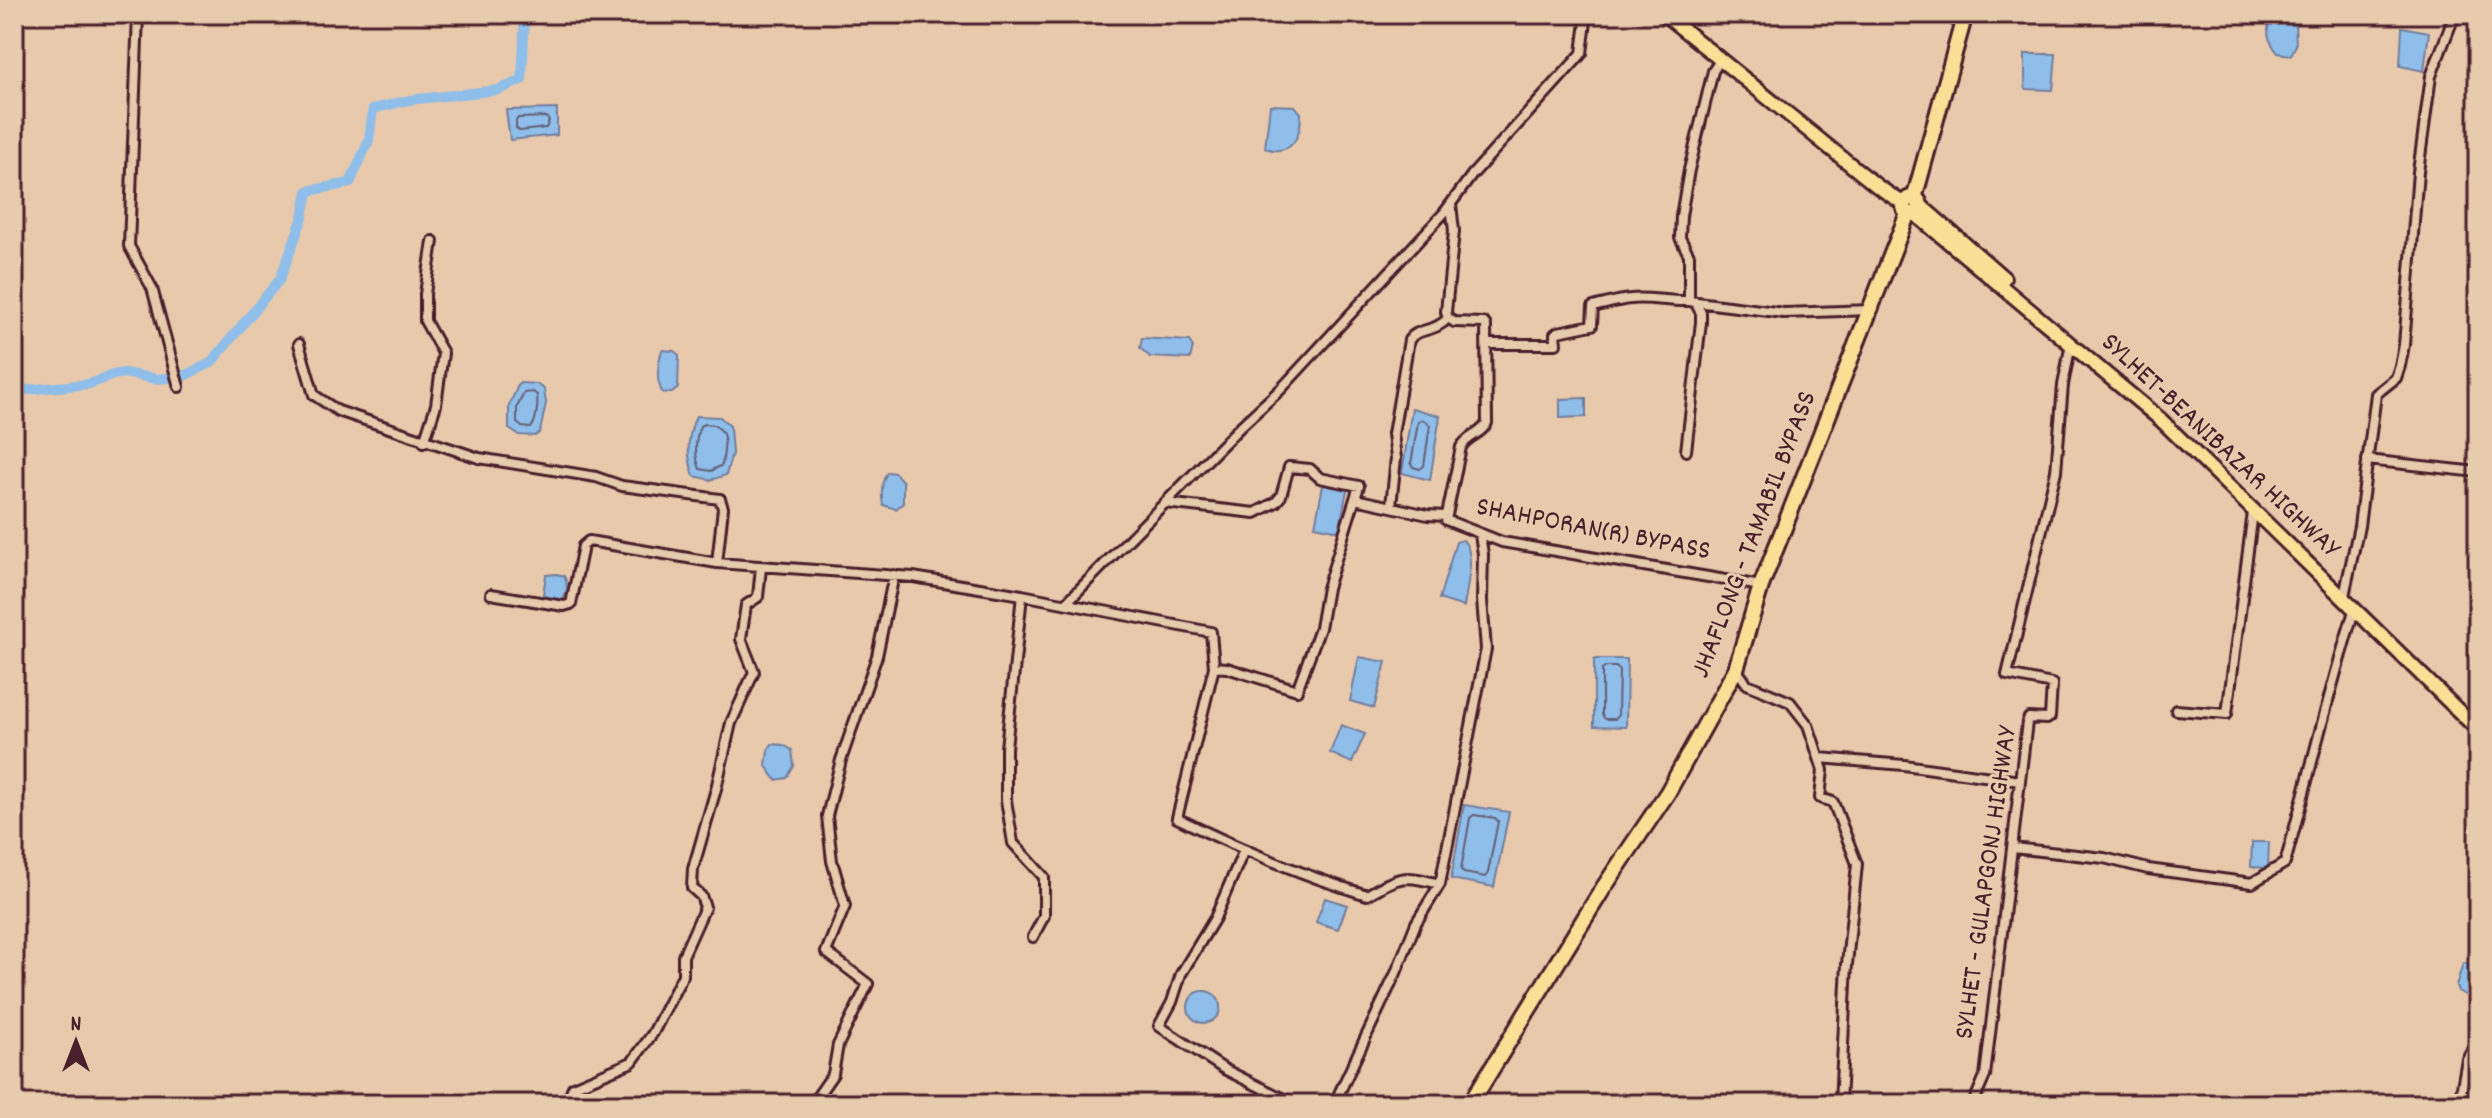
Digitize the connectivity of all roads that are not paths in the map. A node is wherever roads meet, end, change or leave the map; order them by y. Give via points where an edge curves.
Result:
1 (138, 14) edge
2 (1587, 14) edge
3 (1664, 14) edge
4 (1676, 14) edge
5 (1965, 14) edge
6 (2455, 14) edge
7 (1721, 59) junction
8 (1451, 203) junction
9 (1912, 205) junction
10 (433, 241) dead end
11 (1692, 302) junction
12 (1871, 310) junction
13 (1448, 318) junction
14 (2071, 343) junction
15 (299, 344) dead end
16 (1487, 344) junction
17 (179, 387) dead end
18 (424, 442) junction
19 (1686, 451) dead end
20 (2367, 460) junction
21 (2478, 472) edge
22 (1355, 499) junction
23 (1165, 503) junction
24 (1391, 506) junction
25 (2253, 512) junction
26 (1446, 516) junction
27 (1480, 535) junction
28 (717, 563) junction
29 (761, 567) junction
30 (894, 575) junction
31 (1761, 586) junction
32 (2345, 591) junction
33 (491, 594) dead end
34 (1022, 595) junction
35 (1066, 603) junction
36 (2355, 607) junction
37 (1214, 667) junction
38 (1736, 669) junction
39 (2176, 710) dead end
40 (2478, 720) edge
41 (2478, 730) edge
42 (1820, 758) junction
43 (2020, 781) junction
44 (2013, 848) junction
45 (1244, 850) junction
46 (1440, 884) junction
47 (1033, 937) dead end
48 (2478, 1038) edge
49 (566, 1104) edge
50 (812, 1104) edge
51 (1294, 1104) edge
52 (1331, 1104) edge
53 (1470, 1104) edge
54 (1840, 1104) edge
55 (1973, 1104) edge
56 (2459, 1104) edge

1 - 17 street via 129,246 152,288
2 - 8 street via 1582,53
3 - 7 main road
4 - 9 main road
5 - 9 highway, JHAFLONG - TAMABIL BYPASS
6 - 20 street via 2431,76 2400,366 2396,378 2376,394
7 - 9 main road via 1877,186
7 - 11 street via 1713,71 1681,216
8 - 13 street
8 - 23 street via 1281,389
9 - 12 highway, JHAFLONG - TAMABIL BYPASS
9 - 14 main road, SYLHET-BEANIBAZAR HIGHWAY
9 - 32 main road, SYLHET-BEANIBAZAR HIGHWAY via 2164,416
10 - 18 street via 425,321 443,353 436,405
11 - 12 street via 1784,313
11 - 16 street via 1622,300 1593,307 1592,325 1558,332 1556,344
11 - 19 street via 1701,322
12 - 31 highway, JHAFLONG - TAMABIL BYPASS
13 - 16 street via 1484,323
13 - 24 street via 1409,340 1393,434
14 - 25 main road, SYLHET-BEANIBAZAR HIGHWAY via 2161,420
14 - 43 street, SYLHET - GULAPGONJ HIGHWAY via 2056,471 2007,670 2007,675 2053,688 2050,717 2027,722
15 - 18 street via 314,395 338,411
16 - 26 street, SHAHPORAN(R) BYPASS via 1487,423 1461,447
18 - 28 street via 622,486 716,497 723,502
20 - 21 street
20 - 32 street
22 - 23 street via 1359,486 1289,467 1281,496 1255,513
22 - 24 street
22 - 37 street via 1297,690
23 - 35 street
24 - 26 street
25 - 32 main road, SYLHET-BEANIBAZAR HIGHWAY
25 - 39 street via 2227,714
26 - 27 street, SHAHPORAN(R) BYPASS
27 - 31 street, SHAHPORAN(R) BYPASS
27 - 46 street via 1486,649
28 - 29 street
28 - 33 street via 589,541 583,546 571,604
29 - 30 street
29 - 49 street via 758,597 746,605 741,639 754,672 731,723 693,869 692,888 705,907 683,956 683,975 632,1062 573,1087
30 - 34 street
30 - 50 street via 877,656 827,816 845,906 826,952 868,984 838,1045 833,1074
31 - 38 highway, JHAFLONG - TAMABIL BYPASS
32 - 36 main road, SYLHET-BEANIBAZAR HIGHWAY
32 - 40 main road, SYLHET-BEANIBAZAR HIGHWAY
34 - 35 street
34 - 47 street via 1006,748 1006,800 1013,843 1044,877 1044,916
35 - 37 street via 1211,632
36 - 41 main road, SYLHET-BEANIBAZAR HIGHWAY
36 - 44 street via 2285,863 2252,883
37 - 45 street via 1177,818
38 - 42 street via 1747,684 1790,702 1808,725
38 - 53 highway, JHAFLONG - TAMABIL BYPASS via 1668,792
42 - 43 street
42 - 54 street via 1820,798 1833,802 1857,864
43 - 44 street, SYLHET - GULAPGONJ HIGHWAY
44 - 55 street, SYLHET - GULAPGONJ HIGHWAY via 1985,1076
45 - 46 street via 1367,895 1411,876
45 - 51 street via 1159,1026 1224,1069
46 - 52 street via 1416,923
48 - 56 street via 2467,1059

